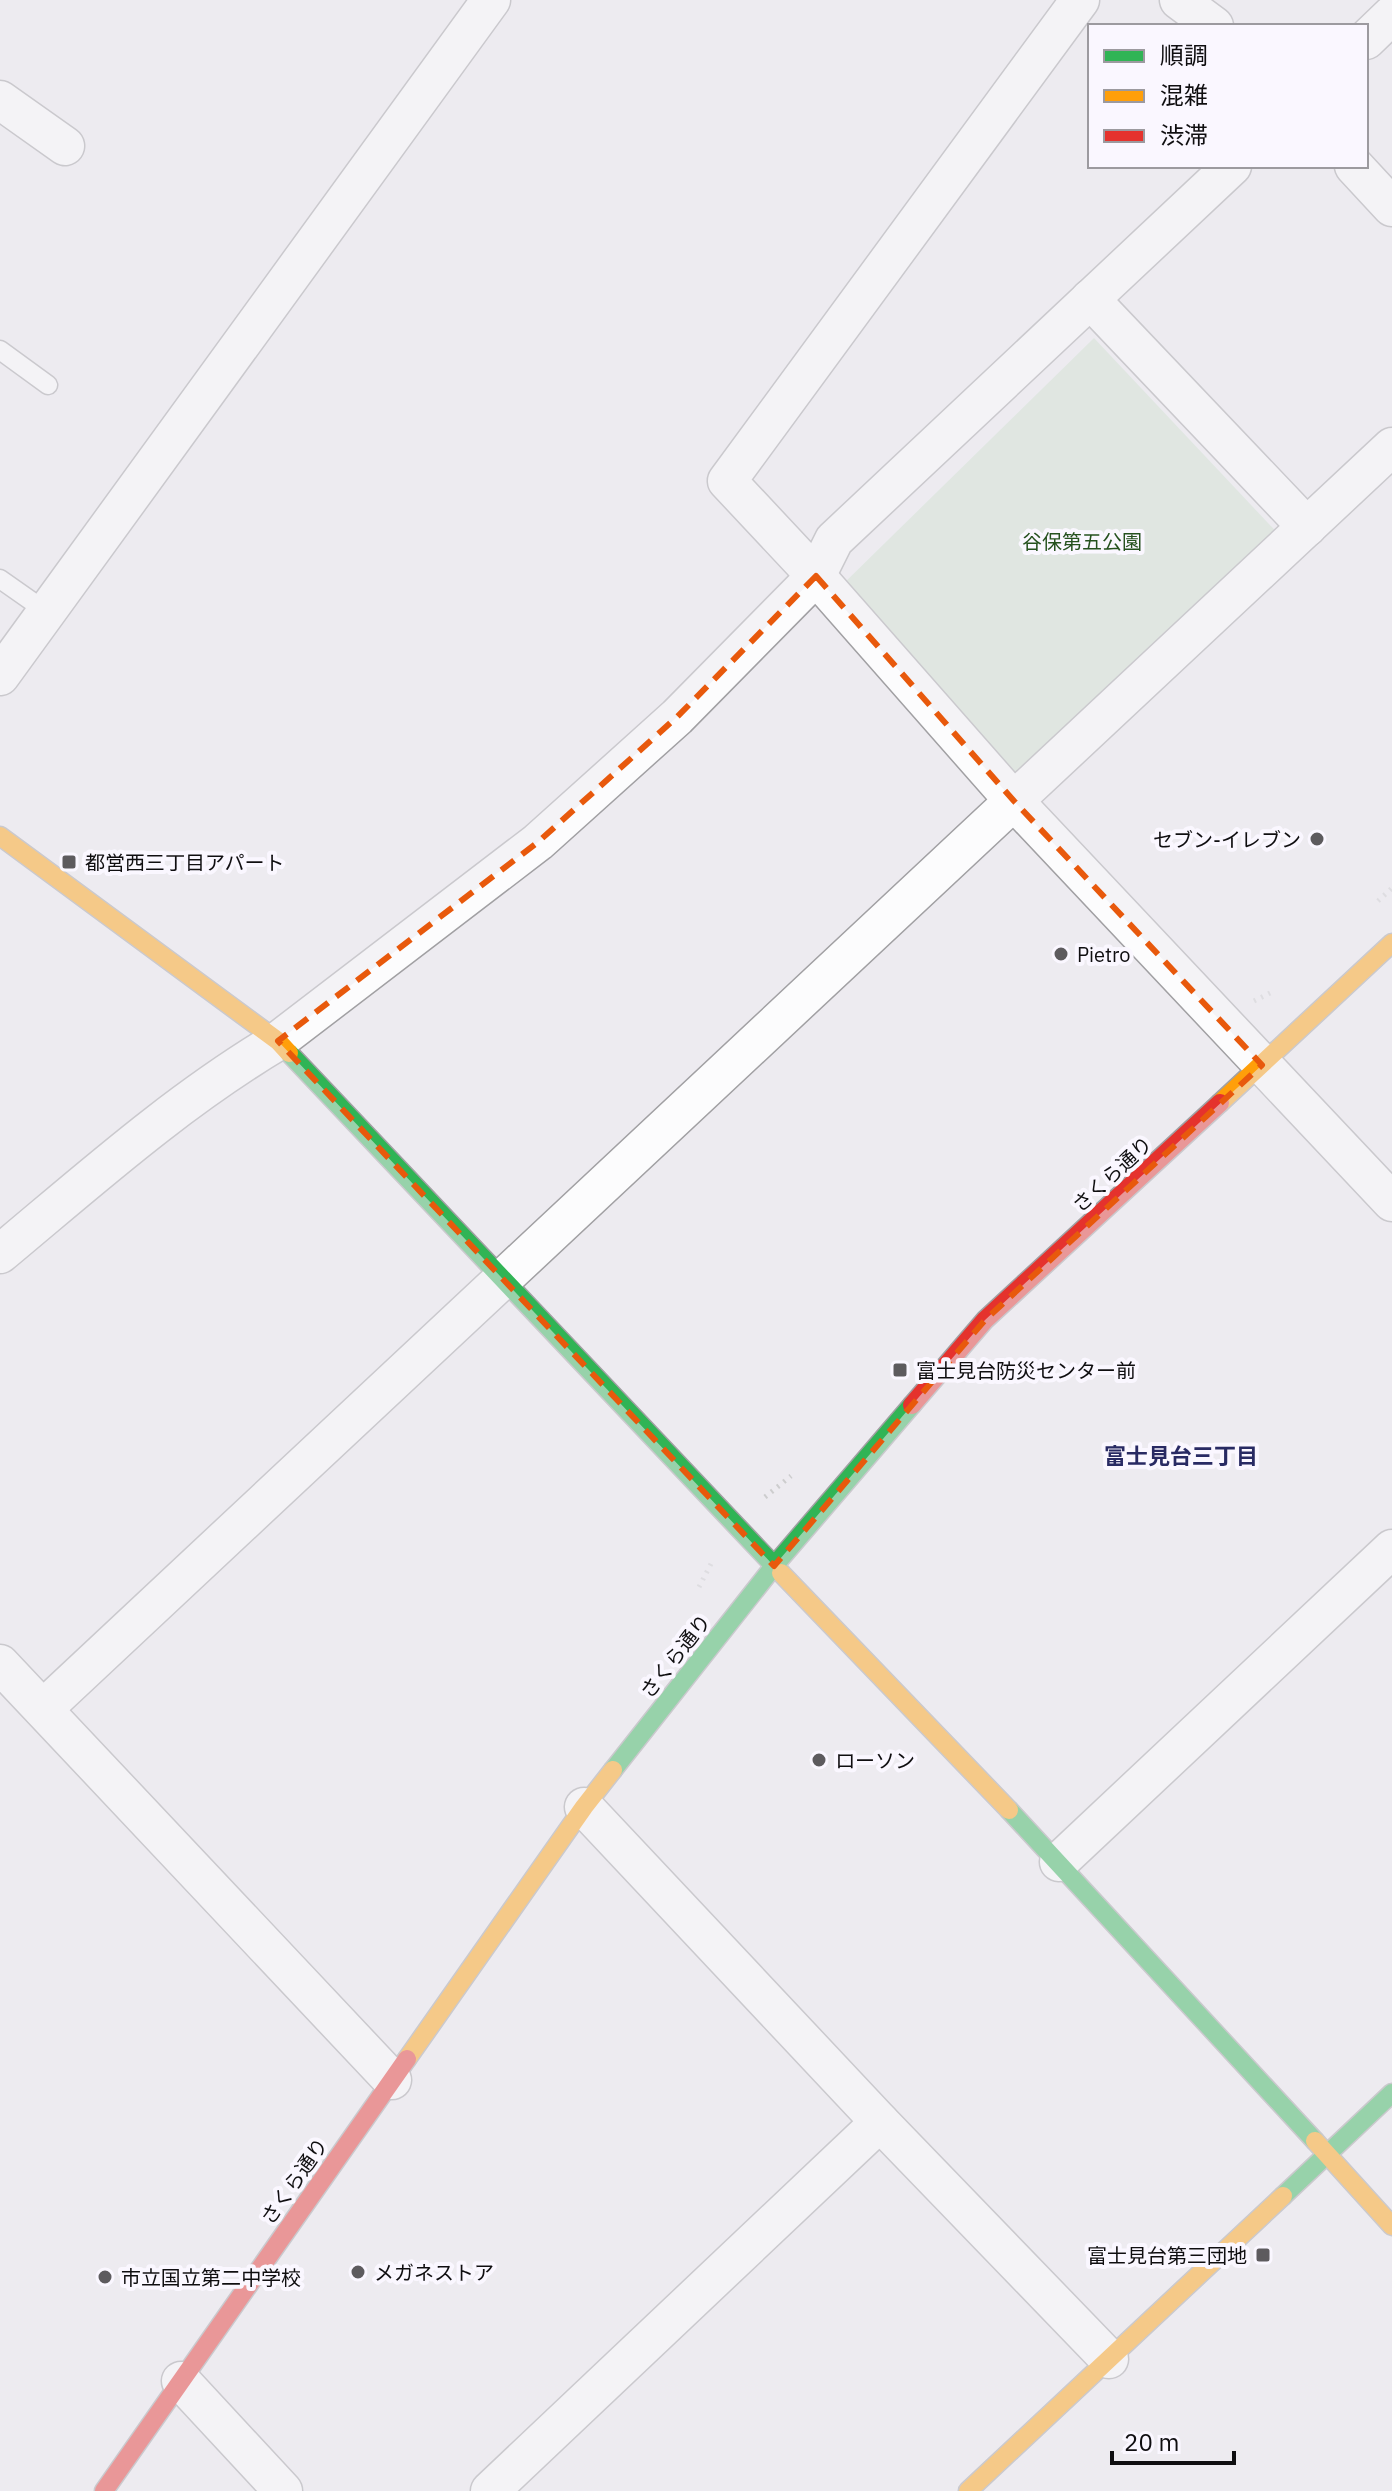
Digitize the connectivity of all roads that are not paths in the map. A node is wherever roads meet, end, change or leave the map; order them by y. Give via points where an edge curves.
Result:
1 (491, 0) edge
2 (1080, 0) edge
3 (1179, 0) edge
4 (1392, 15) edge
5 (1211, 24) edge
6 (1368, 38) edge
7 (0, 100) edge
8 (65, 146) dead end
9 (1230, 168) edge
10 (1356, 168) edge
11 (1392, 207) edge
12 (1090, 299) junction
13 (0, 350) edge
14 (48, 385) dead end
15 (1392, 447) edge
16 (1307, 527) junction
17 (816, 576) junction
18 (0, 579) edge
19 (47, 612) junction
20 (0, 676) edge
21 (1014, 801) junction
22 (0, 836) edge
23 (1392, 943) edge
24 (278, 1041) junction
25 (1262, 1065) junction
26 (1392, 1202) edge
27 (0, 1254) edge
28 (503, 1280) junction
29 (1392, 1549) edge
30 (774, 1566) junction
31 (0, 1664) edge
32 (43, 1709) junction
33 (584, 1807) junction
34 (1059, 1862) junction
35 (392, 2080) junction
36 (1392, 2093) edge
37 (880, 2122) junction
38 (1327, 2154) junction
39 (1392, 2226) edge
40 (1109, 2359) junction
41 (181, 2381) junction
42 (104, 2491) edge
43 (283, 2491) edge
44 (490, 2491) edge
45 (968, 2491) edge

1 - 19 street
2 - 17 street via 727,481
3 - 5 street
4 - 6 street
7 - 8 street
9 - 12 street
10 - 11 street
12 - 16 street
12 - 17 street via 834,540
13 - 14 lane
15 - 16 street
16 - 21 street
17 - 21 street
17 - 24 street via 677,717 538,842
18 - 19 lane
19 - 20 street
21 - 25 street
21 - 28 street
22 - 24 street
23 - 25 street, さくら通り
24 - 27 street via 151,1127
24 - 28 street
25 - 26 street
25 - 30 street, さくら通り via 985,1320
28 - 30 street
28 - 32 street
29 - 34 street
30 - 33 street, さくら通り
30 - 34 street
31 - 32 street
32 - 35 street
33 - 35 street, さくら通り
33 - 37 street
34 - 38 street
35 - 41 street, さくら通り
36 - 38 street
37 - 40 street
37 - 44 street
38 - 39 street
38 - 40 street
40 - 45 street
41 - 42 street, さくら通り
41 - 43 street

